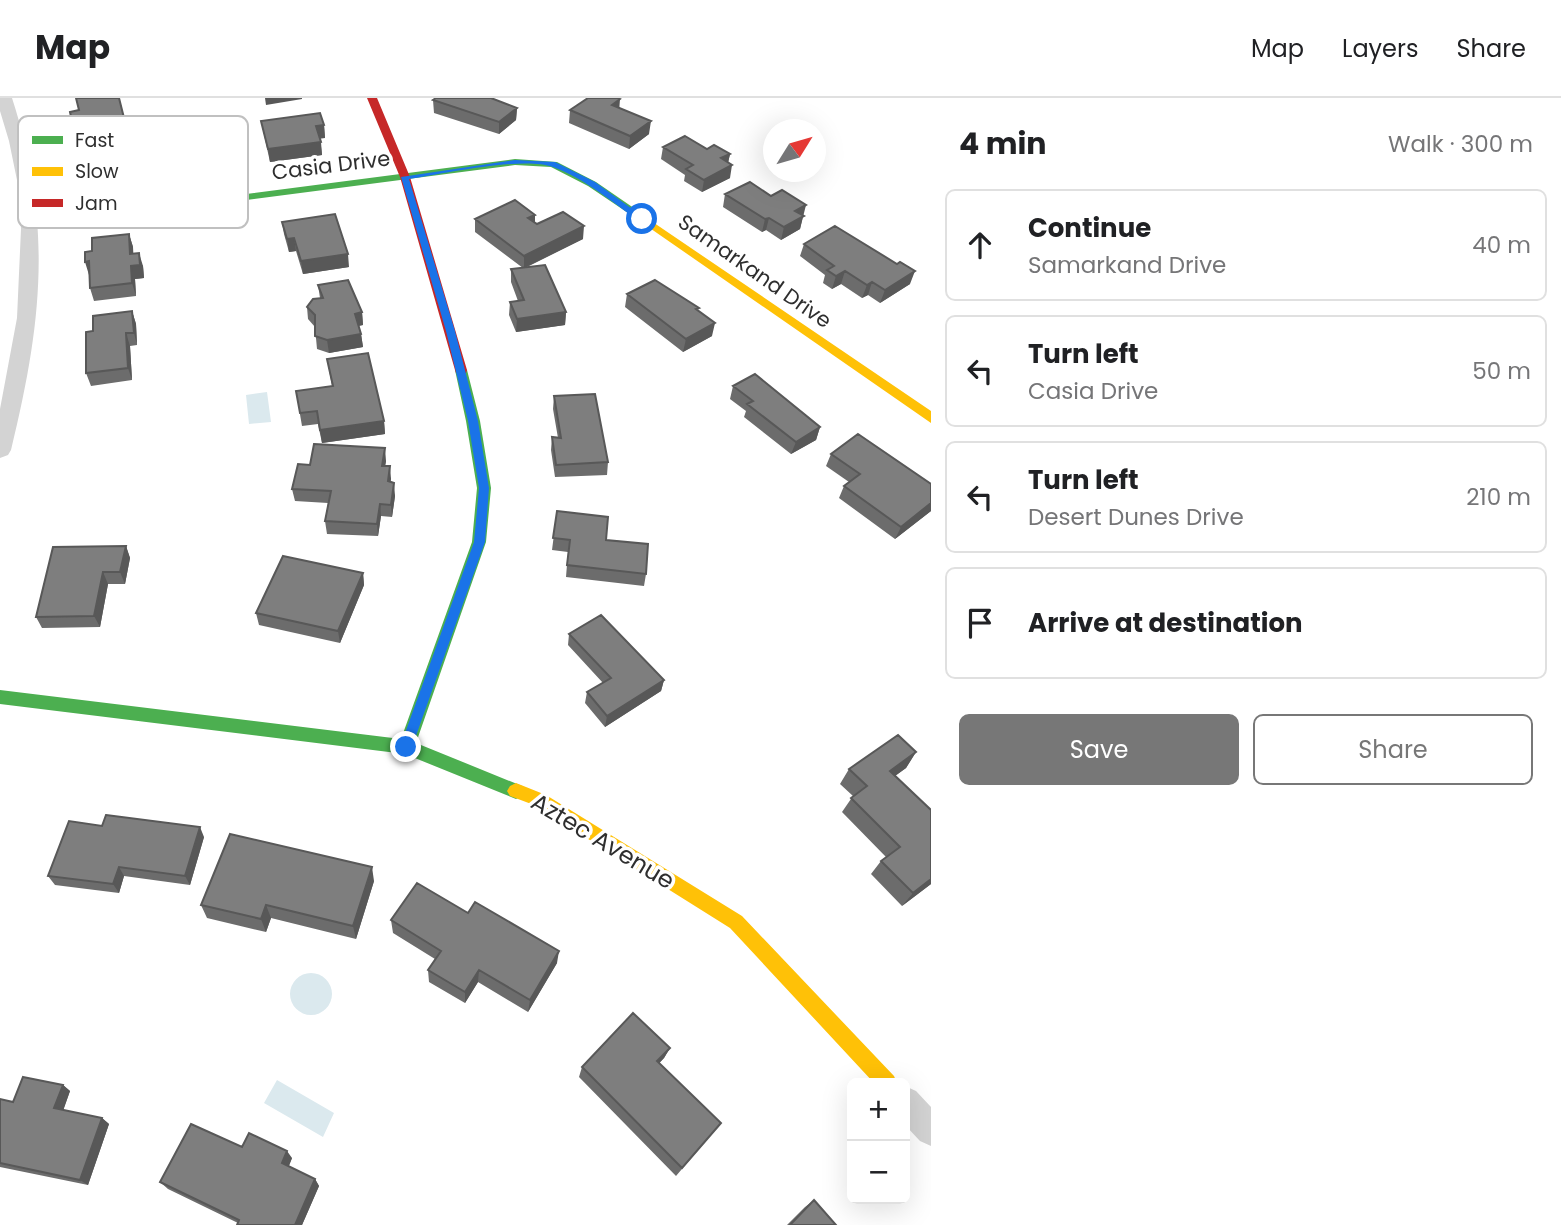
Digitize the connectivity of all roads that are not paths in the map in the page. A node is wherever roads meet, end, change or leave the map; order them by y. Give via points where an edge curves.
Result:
1 (4, 98) edge
2 (372, 98) edge
3 (18, 137) edge
4 (553, 164) joint
5 (405, 177) junction
6 (248, 197) edge
7 (32, 228) edge
8 (931, 418) edge
9 (0, 450) edge
10 (0, 697) edge
11 (406, 747) junction
12 (882, 1078) edge
13 (910, 1107) edge
14 (931, 1130) edge

1 - 3 street
2 - 5 street
4 - 5 street, Casia Drive via 515,162
4 - 8 street, Samarkand Drive via 592,184
5 - 6 street, Casia Drive
5 - 11 street via 454,344 484,488 479,542
7 - 9 street via 29,311
10 - 11 street, Aztec Avenue
11 - 12 street, Aztec Avenue via 540,800 736,922
13 - 14 street

